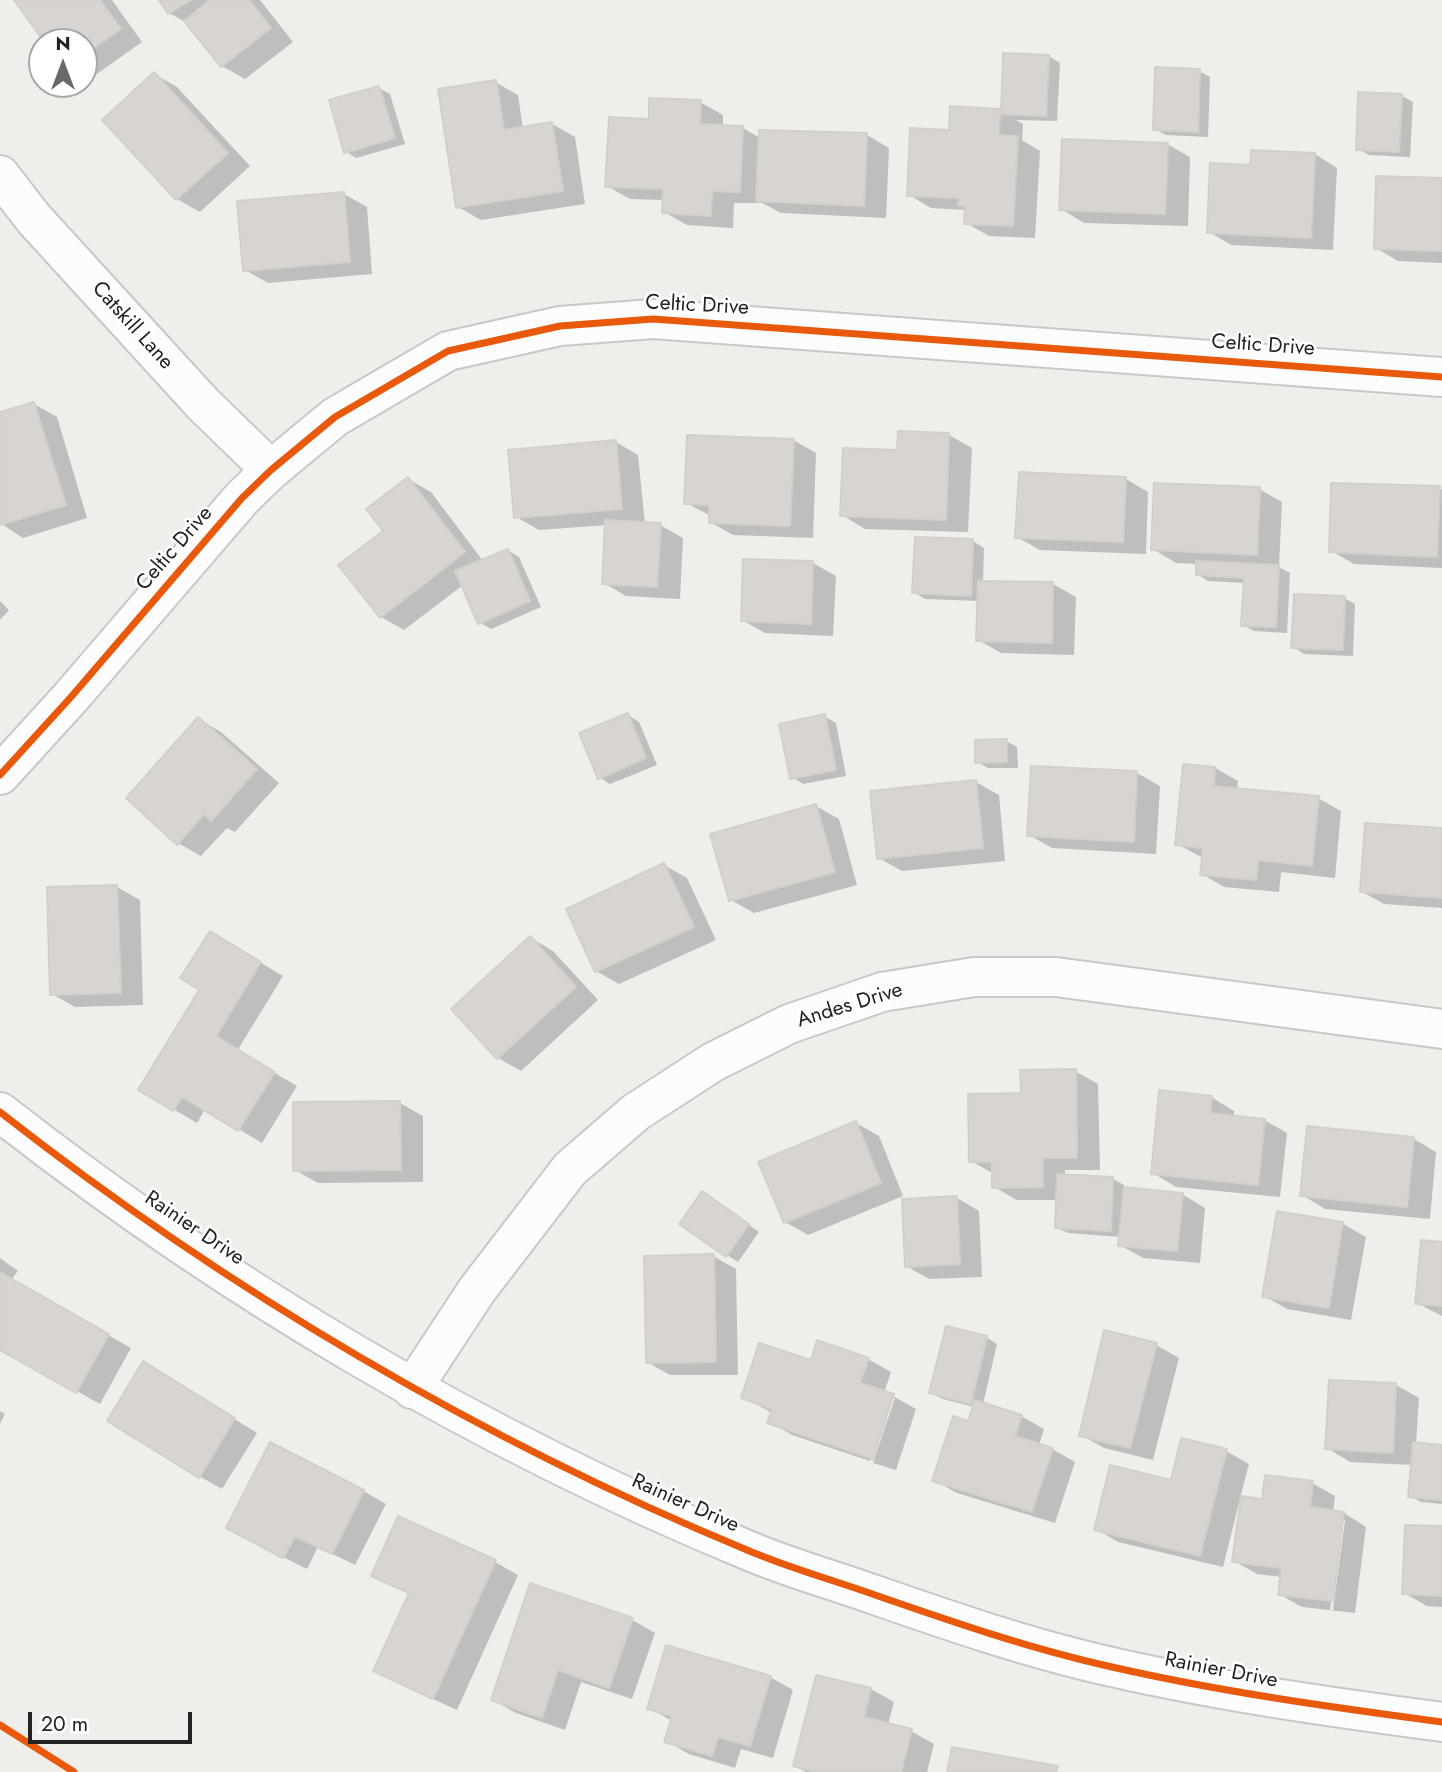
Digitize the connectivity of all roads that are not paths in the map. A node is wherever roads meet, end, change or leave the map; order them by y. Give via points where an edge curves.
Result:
1 (0, 176) edge
2 (1442, 377) edge
3 (271, 470) junction
4 (0, 775) edge
5 (1442, 1029) edge
6 (0, 1112) edge
7 (412, 1389) junction
8 (1442, 1722) edge

1 - 3 street, Catskill Lane via 203,404
2 - 3 street, Celtic Drive via 653,319 560,326 448,351 335,418
3 - 4 street, Celtic Drive
5 - 7 street, Andes Drive via 1056,977 974,977 882,992 789,1024 713,1062 636,1112 570,1169 477,1290
6 - 7 street, Rainier Drive via 73,1169 226,1272
7 - 8 street, Rainier Drive via 603,1487 751,1552 971,1628 1108,1667 1272,1700

